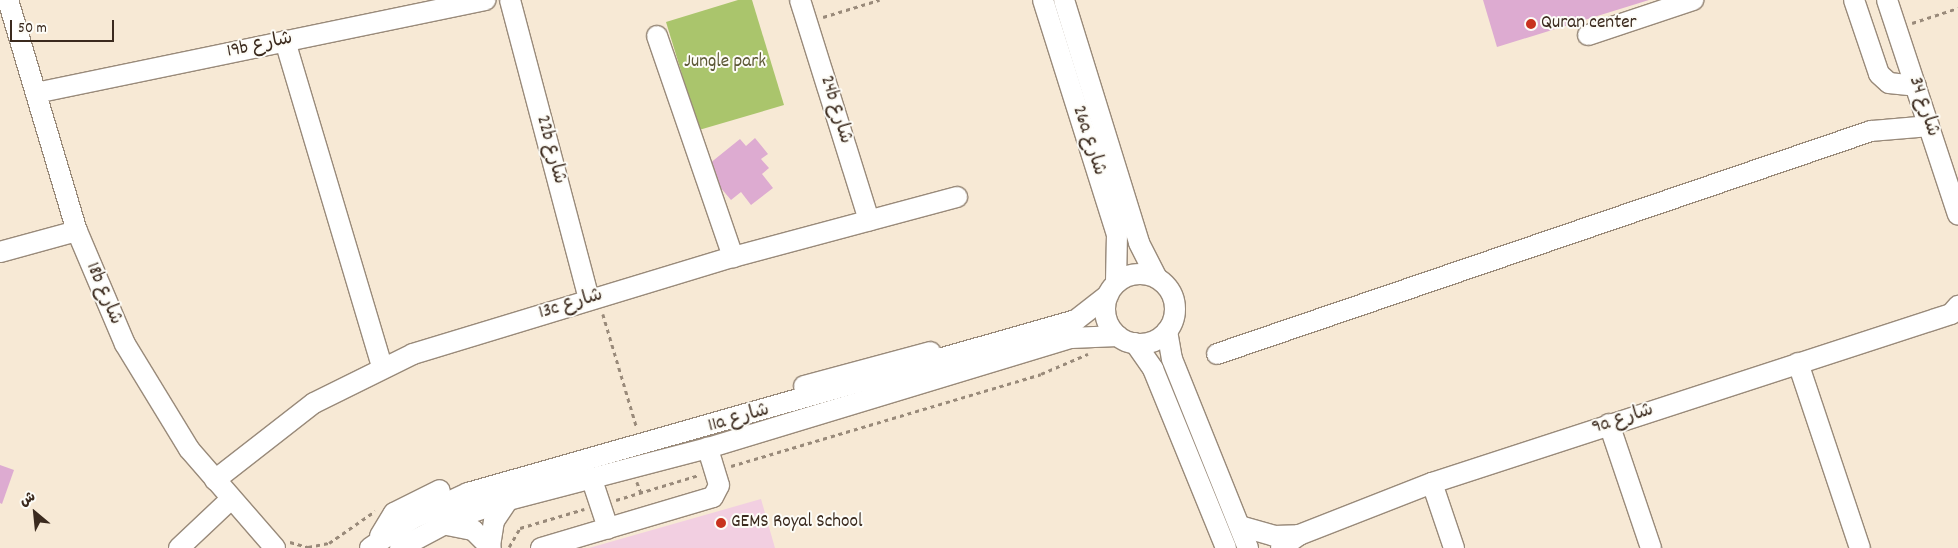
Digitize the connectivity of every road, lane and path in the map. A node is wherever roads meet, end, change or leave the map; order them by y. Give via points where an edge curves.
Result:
1 (8, 0) edge
2 (485, 0) edge
3 (510, 0) edge
4 (800, 0) edge
5 (879, 0) edge
6 (1043, 0) edge
7 (1693, 0) edge
8 (1854, 0) edge
9 (1887, 0) edge
10 (1065, 2) edge
11 (1958, 8) edge
12 (807, 22) junction
13 (1896, 28) junction
14 (1588, 35) dead end
15 (658, 36) dead end
16 (285, 41) junction
17 (1916, 86) junction
18 (36, 92) junction
19 (1929, 126) junction
20 (957, 197) dead end
21 (1958, 215) edge
22 (869, 220) junction
23 (77, 231) junction
24 (0, 252) edge
25 (733, 257) junction
26 (1156, 277) junction
27 (1112, 289) junction
28 (590, 300) junction
29 (1956, 312) edge
30 (1167, 331) junction
31 (1126, 340) junction
32 (965, 352) junction
33 (1096, 352) dead end
34 (1217, 354) dead end
35 (1798, 363) junction
36 (382, 366) junction
37 (1609, 424) junction
38 (639, 436) junction
39 (708, 448) junction
40 (633, 468) junction
41 (716, 470) junction
42 (216, 480) junction
43 (592, 480) junction
44 (1432, 483) junction
45 (641, 492) junction
46 (231, 500) junction
47 (508, 500) junction
48 (601, 504) junction
49 (394, 514) junction
50 (442, 524) junction
51 (1240, 526) junction
52 (608, 528) junction
53 (1299, 535) junction
54 (272, 545) edge
55 (374, 545) edge
56 (496, 547) edge
57 (179, 548) edge
58 (400, 548) edge
59 (541, 548) edge
60 (1226, 548) edge
61 (1248, 548) edge
62 (1281, 548) edge
63 (1454, 548) edge
64 (1651, 548) edge
65 (1860, 548) edge

1 - 18 street, 18b شارع
2 - 16 street, 19b شارع
3 - 28 street, 22b شارع
4 - 12 street, 24b شارع
5 - 12 path
6 - 27 street, 26a شارع via 1117,234
7 - 14 street
8 - 17 street via 1879,74 1889,83
9 - 13 street, شارع 34
10 - 26 street, 26a شارع via 1139,243
11 - 13 path
12 - 22 street, 24b شارع
13 - 17 street, شارع 34
15 - 25 street
16 - 18 street, 19b شارع
16 - 36 street
17 - 19 street, شارع 34
18 - 23 street, 18b شارع
19 - 21 street, شارع 34
19 - 34 street via 1871,131
20 - 22 street, 13c شارع
22 - 25 street, 13c شارع
23 - 24 street
23 - 42 street, 18b شارع via 107,307 141,373
25 - 28 street, 13c شارع
26 - 27 street via 1139,274
26 - 30 street via 1169,289 1175,306
27 - 31 street via 1105,313
27 - 32 street, 11a شارع via 1076,320
28 - 36 street, 13c شارع
28 - 38 path via 594,314 603,312
29 - 35 street, 9a شارع
30 - 31 street via 1152,342
30 - 51 street via 1172,359
31 - 39 street, 11a شارع via 1071,338
31 - 60 street via 1153,369
32 - 38 street via 897,358
32 - 55 street, 11a شارع via 468,493 418,516
33 - 41 path via 1041,374
35 - 37 street, 9a شارع
35 - 65 street
36 - 42 street, 13c شارع via 314,403
37 - 44 street, 9a شارع
37 - 64 street
38 - 49 street via 468,480
39 - 40 street, 11a شارع
39 - 41 street
40 - 43 street, 11a شارع
40 - 45 path
41 - 45 path
41 - 52 street via 719,490 713,497
42 - 46 street, 18b شارع
43 - 47 street, 11a شارع
43 - 48 street
44 - 53 street, 9a شارع
44 - 63 street
45 - 48 path
46 - 54 street, 18b شارع
46 - 57 street
47 - 50 street, 11a شارع
47 - 56 street via 494,521
48 - 52 street
48 - 56 path via 525,526
49 - 54 path via 386,506 339,539 319,546 296,546 278,534
49 - 55 street
50 - 56 street via 466,526
50 - 58 street, 11a شارع
51 - 53 street, 9a شارع via 1274,536
51 - 61 street
52 - 59 street
53 - 62 street, 9a شارع

